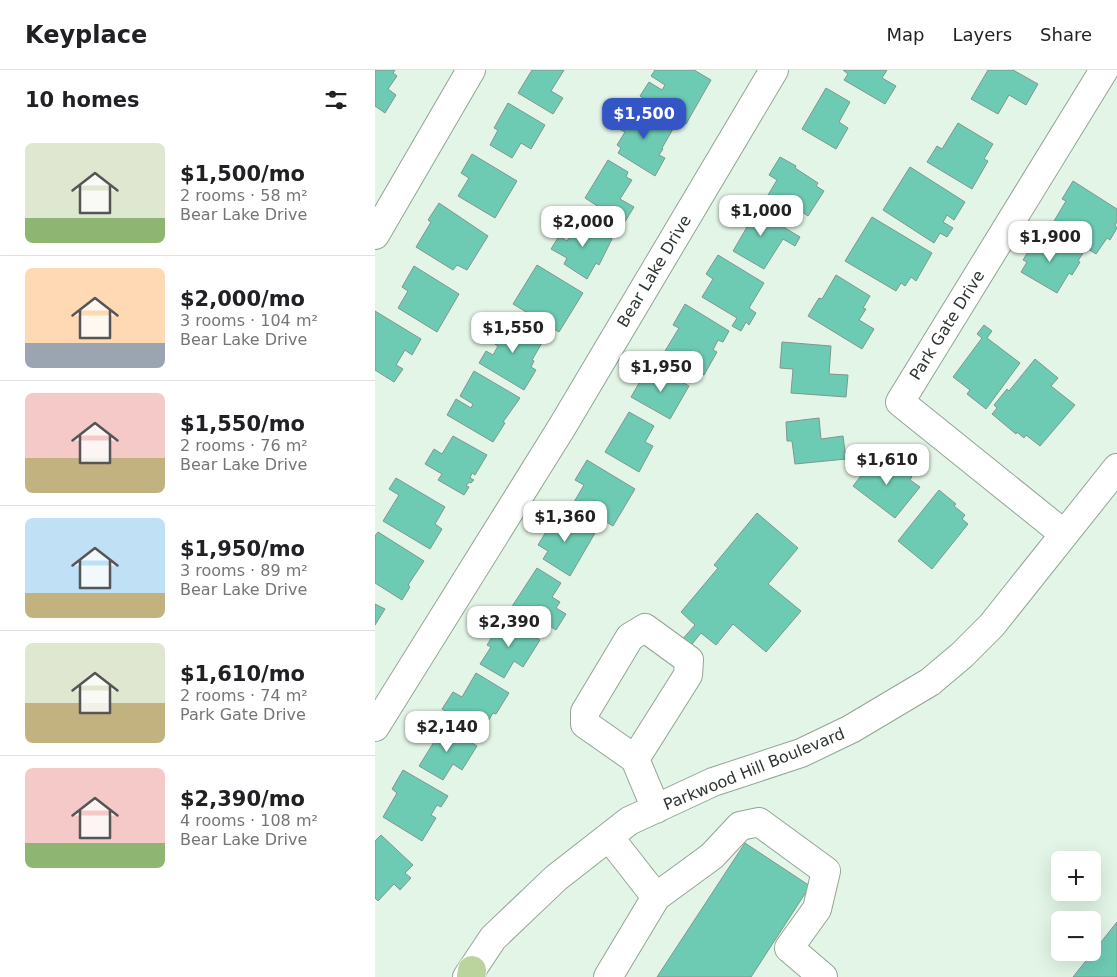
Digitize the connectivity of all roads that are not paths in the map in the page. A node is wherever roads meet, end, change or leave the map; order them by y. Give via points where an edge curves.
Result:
1 (471, 70) edge
2 (774, 70) edge
3 (1104, 70) edge
4 (377, 228) edge
5 (1117, 468) edge
6 (1064, 534) junction
7 (375, 727) edge
8 (635, 759) junction
9 (656, 809) junction
10 (609, 837) junction
11 (656, 897) junction
12 (470, 975) edge
13 (608, 977) edge
14 (823, 977) edge

1 - 4 street
2 - 7 street, Bear Lake Drive via 562,427
3 - 6 street, Park Gate Drive via 900,402
5 - 6 street, Parkwood Hill Boulevard
6 - 9 street, Parkwood Hill Boulevard via 992,625 930,682 851,729 801,753 713,782
8 - 8 street via 688,675 689,660 645,628 630,637 585,712 585,724
8 - 9 street
9 - 10 street, Parkwood Hill Boulevard via 629,821
10 - 11 street
10 - 12 street, Parkwood Hill Boulevard via 556,878 493,938
11 - 13 street
11 - 14 street via 712,856 739,826 759,822 826,871 817,909 789,948

